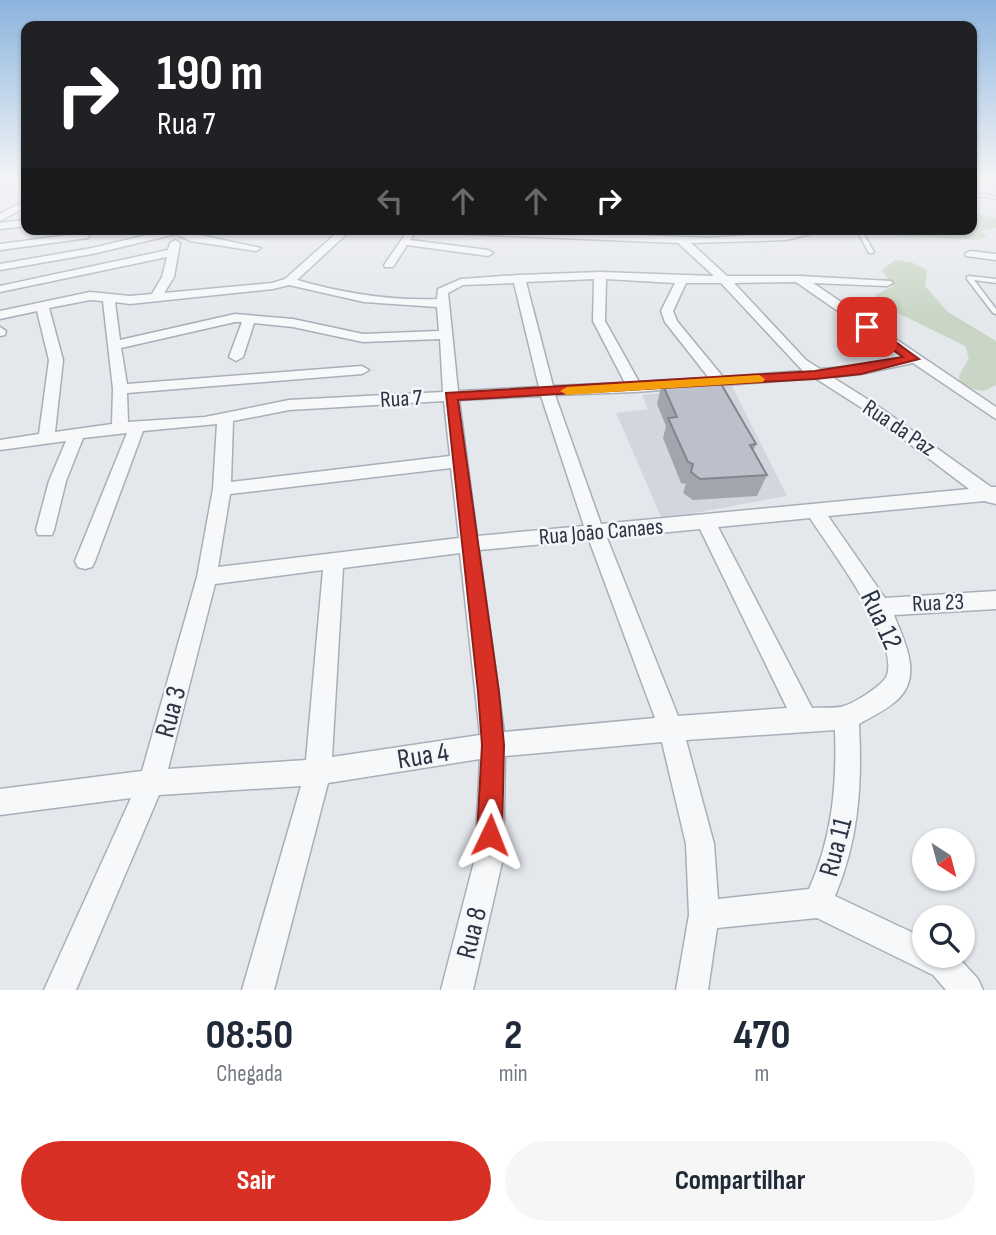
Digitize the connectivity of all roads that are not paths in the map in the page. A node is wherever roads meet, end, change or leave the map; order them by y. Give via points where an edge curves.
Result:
1 (157, 235) edge
2 (176, 235) edge
3 (185, 235) edge
4 (340, 235) edge
5 (409, 235) edge
6 (573, 235) edge
7 (796, 235) edge
8 (861, 235) edge
9 (84, 236) dead end
10 (682, 241) junction
11 (405, 242) junction
12 (0, 247) edge
13 (256, 248) dead end
14 (173, 252) junction
15 (871, 252) dead end
16 (488, 253) dead end
17 (970, 254) dead end
18 (996, 257) edge
19 (389, 265) dead end
20 (0, 267) edge
21 (600, 275) junction
22 (519, 278) junction
23 (799, 279) junction
24 (682, 280) junction
25 (289, 281) junction
26 (724, 281) junction
27 (996, 281) edge
28 (887, 284) dead end
29 (0, 289) edge
30 (107, 297) junction
31 (156, 297) junction
32 (441, 297) junction
33 (42, 306) junction
34 (995, 312) edge
35 (0, 315) edge
36 (250, 318) junction
37 (447, 335) junction
38 (113, 346) junction
39 (236, 357) dead end
40 (913, 359) junction
41 (362, 370) dead end
42 (815, 375) junction
43 (719, 382) junction
44 (635, 387) junction
45 (120, 389) junction
46 (547, 392) junction
47 (451, 396) junction
48 (996, 414) edge
49 (225, 419) junction
50 (129, 428) junction
51 (77, 434) junction
52 (46, 438) junction
53 (0, 445) edge
54 (458, 461) junction
55 (222, 489) junction
56 (994, 496) edge
57 (814, 511) junction
58 (706, 522) junction
59 (46, 530) dead end
60 (595, 532) junction
61 (469, 544) junction
62 (85, 561) dead end
63 (334, 561) junction
64 (207, 577) junction
65 (996, 600) edge
66 (880, 607) junction
67 (847, 718) junction
68 (805, 719) junction
69 (671, 729) junction
70 (493, 745) junction
71 (318, 772) junction
72 (151, 783) junction
73 (0, 802) edge
74 (818, 903) junction
75 (704, 915) junction
76 (912, 948) edge
77 (948, 968) edge
78 (60, 990) edge
79 (258, 990) edge
80 (457, 990) edge
81 (692, 990) edge
82 (969, 990) edge

1 - 20 street
2 - 14 street
3 - 13 street
4 - 25 street
5 - 11 street
6 - 10 street
7 - 10 street
8 - 15 lane
9 - 12 street
10 - 26 street, Rua da Paz
11 - 16 street
11 - 19 street
14 - 29 street
14 - 31 street via 168,277
17 - 18 street
21 - 22 street
21 - 24 street
21 - 44 street via 599,321
22 - 32 street via 461,282
22 - 46 street
23 - 26 street
23 - 28 street
23 - 40 street
24 - 26 street
24 - 43 street via 667,311
25 - 31 street via 254,290
25 - 32 street via 385,303
26 - 42 street, Rua da Paz
27 - 34 lane via 968,278
30 - 31 street
30 - 33 street
30 - 38 street
32 - 37 street, Rua 8
33 - 35 street
33 - 52 street via 56,360
36 - 37 street via 363,338
36 - 38 street via 220,320
36 - 39 street
37 - 47 street, Rua 8
38 - 45 street
40 - 42 street, Rua 7
40 - 48 street
41 - 45 street
42 - 43 street, Rua 7
42 - 56 street, Rua da Paz via 870,407
43 - 44 street, Rua 7
44 - 46 street, Rua 7
45 - 50 street
46 - 47 street, Rua 7
46 - 60 street
47 - 49 street, Rua 7 via 289,405
47 - 54 street, Rua 8
49 - 50 street, Rua 7
49 - 55 street, Rua 3
50 - 51 street, Rua 7
50 - 62 street
51 - 52 street, Rua 7
51 - 59 street via 54,486
52 - 53 street, Rua 7
54 - 55 street
54 - 61 street, Rua 8
55 - 64 street, Rua 3
56 - 57 street, Rua João Canaes
57 - 58 street, Rua João Canaes
57 - 66 street, Rua 12
58 - 60 street, Rua João Canaes
58 - 68 street
60 - 61 street, Rua João Canaes
60 - 69 street
61 - 63 street, Rua João Canaes
61 - 70 street, Rua 8
63 - 64 street, Rua João Canaes
63 - 71 street
64 - 72 street, Rua 3
65 - 66 street, Rua 23
66 - 67 street, Rua 12 via 900,655 899,676 890,692
67 - 68 street, Rua 4
67 - 74 street, Rua 11 via 846,828
68 - 69 street, Rua 4
69 - 70 street, Rua 4
69 - 75 street via 700,844
70 - 71 street, Rua 4
70 - 80 street, Rua 8 via 489,858
71 - 72 street, Rua 4
71 - 79 street
72 - 73 street, Rua 4
72 - 78 street, Rua 3
74 - 75 street, Rua 11
74 - 76 street
75 - 81 street
77 - 82 street

